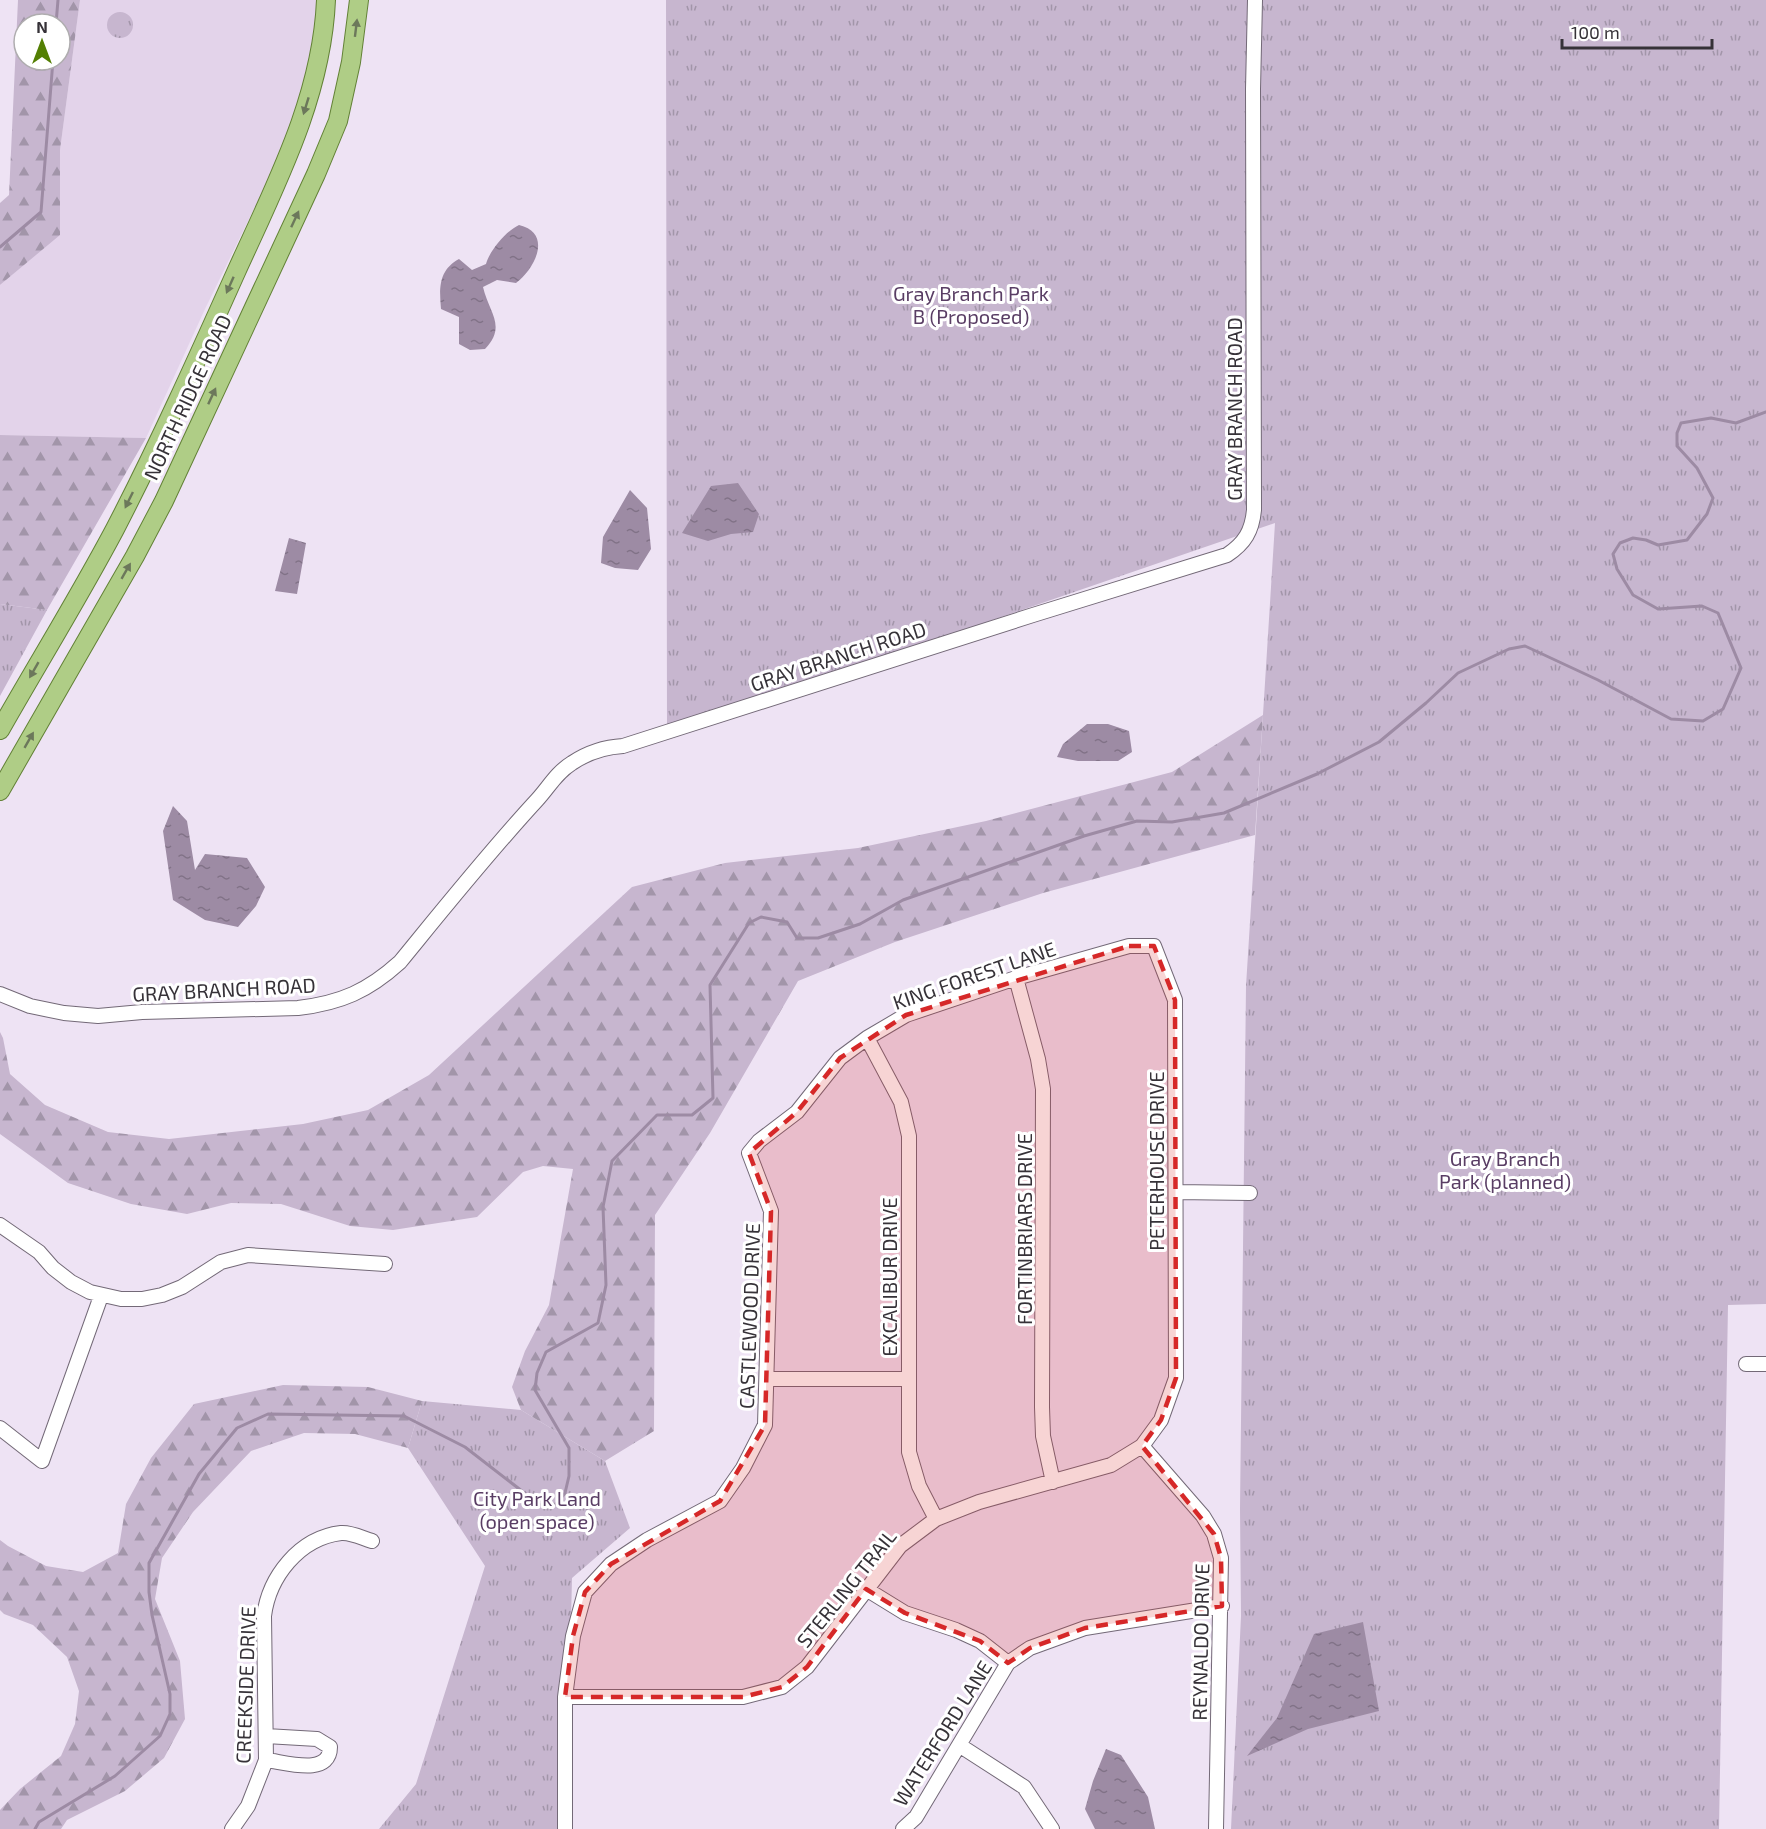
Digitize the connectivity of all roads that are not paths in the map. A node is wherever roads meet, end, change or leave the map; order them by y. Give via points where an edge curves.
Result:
1 (326, 0) edge
2 (359, 0) edge
3 (1255, 0) edge
4 (320, 49) junction
5 (352, 56) junction
6 (0, 730) edge
7 (0, 791) edge
8 (1154, 946) joint
9 (1016, 978) junction
10 (0, 994) edge
11 (867, 1038) junction
12 (749, 1153) joint
13 (1176, 1192) junction
14 (1250, 1193) dead end
15 (0, 1225) edge
16 (385, 1264) dead end
17 (101, 1296) junction
18 (1746, 1364) dead end
19 (1766, 1364) edge
20 (767, 1378) junction
21 (1176, 1378) joint
22 (908, 1379) junction
23 (0, 1428) edge
24 (1142, 1446) junction
25 (1053, 1482) junction
26 (936, 1519) junction
27 (372, 1541) dead end
28 (866, 1589) junction
29 (1222, 1606) junction
30 (1008, 1663) junction
31 (566, 1697) junction
32 (267, 1736) junction
33 (959, 1745) junction
34 (266, 1760) junction
35 (232, 1829) edge
36 (566, 1829) edge
37 (903, 1829) edge
38 (1052, 1829) edge
39 (1216, 1829) edge

1 - 4 main road, NORTH RIDGE ROAD
5 -> 2 main road, NORTH RIDGE ROAD
3 - 10 street, GRAY BRANCH ROAD via 1254,510 1250,532 1236,549 623,746 590,753 552,779 400,962 364,990 343,999 298,1008 98,1016 30,1006
4 - 5 main road
4 -> 6 main road, NORTH RIDGE ROAD via 292,148 167,420 115,530
7 -> 5 main road, NORTH RIDGE ROAD via 164,501 316,174 338,121
8 - 9 street, KING FOREST LANE via 1129,946
8 - 13 street, PETERHOUSE DRIVE via 1174,1000
9 - 11 street, KING FOREST LANE via 906,1015
9 - 25 street, FORTINBRIARS DRIVE via 1042,1089 1042,1407 1043,1436
11 - 12 street, KING FOREST LANE via 840,1058 797,1112
11 - 22 street, EXCALIBUR DRIVE via 901,1102 909,1136
12 - 20 street, CASTLEWOOD DRIVE via 771,1211
13 - 14 street
13 - 21 street, PETERHOUSE DRIVE
15 - 17 street via 39,1252 71,1282
16 - 17 street via 248,1255 221,1262 162,1295 132,1300
17 - 23 street via 42,1461
18 - 19 street
20 - 22 street
20 - 31 street, CASTLEWOOD DRIVE via 765,1425 720,1501 611,1564 585,1592 573,1636
21 - 24 street, STERLING TRAIL via 1161,1420
22 - 26 street, EXCALIBUR DRIVE via 909,1452 919,1486
24 - 25 street, STERLING TRAIL via 1111,1465
24 - 29 street, REYNALDO DRIVE via 1214,1534 1221,1558
25 - 26 street, STERLING TRAIL via 979,1502
26 - 28 street, STERLING TRAIL via 900,1546
27 - 32 street, CREEKSIDE DRIVE via 343,1533 325,1537 292,1558 272,1584 264,1616
28 - 30 street via 905,1613 981,1641
28 - 31 street, STERLING TRAIL via 807,1667 782,1687 743,1697
29 - 30 street, WATERFORD LANE via 1084,1628 1030,1648
29 - 39 street, REYNALDO DRIVE
30 - 33 street, WATERFORD LANE
31 - 36 street, CASTLEWOOD DRIVE
32 - 34 street, CREEKSIDE DRIVE
32 - 34 street via 317,1739 330,1747 330,1755 325,1763 315,1766
33 - 37 street, WATERFORD LANE via 916,1817
33 - 38 street via 1024,1787
34 - 35 street, CREEKSIDE DRIVE via 248,1806

